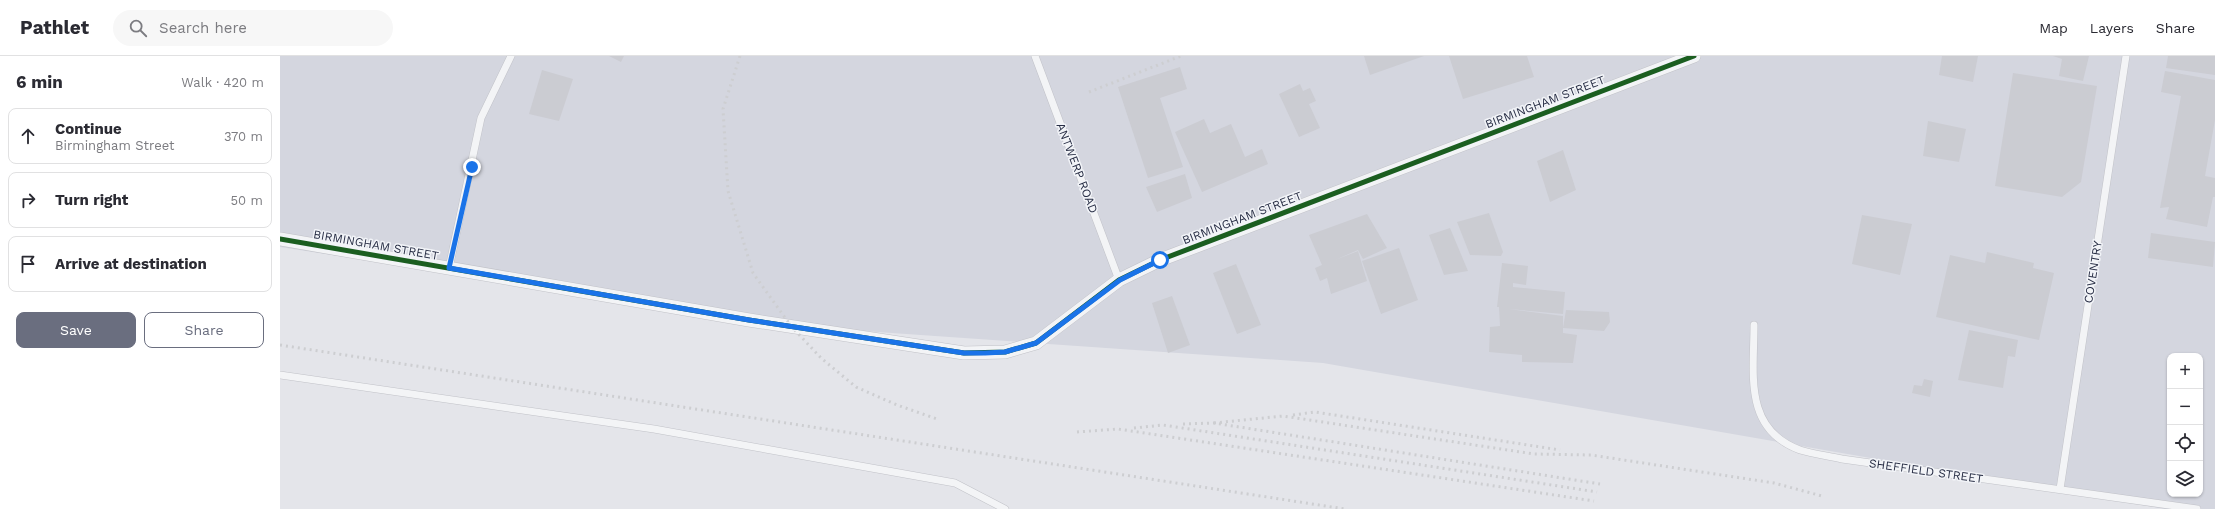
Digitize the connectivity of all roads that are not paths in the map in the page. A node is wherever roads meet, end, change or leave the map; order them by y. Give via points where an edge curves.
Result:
1 (511, 56) edge
2 (1035, 56) edge
3 (1694, 56) edge
4 (2126, 56) edge
5 (280, 239) edge
6 (449, 268) junction
7 (1120, 280) junction
8 (1754, 325) dead end
9 (280, 375) edge
10 (2060, 489) junction
11 (1005, 509) edge
12 (2197, 509) edge

1 - 6 lane via 482,118
2 - 7 lane, ANTWERP ROAD
3 - 7 street, BIRMINGHAM STREET via 1160,260
4 - 10 lane, COVENTRY
5 - 6 street, BIRMINGHAM STREET
6 - 7 street, BIRMINGHAM STREET via 749,320 964,353 1005,352 1036,343
8 - 10 lane, SHEFFIELD STREET via 1754,389 1758,411 1769,430 1783,441 1800,450 1842,459
9 - 11 lane via 654,429 954,482
10 - 12 lane, SHEFFIELD STREET

